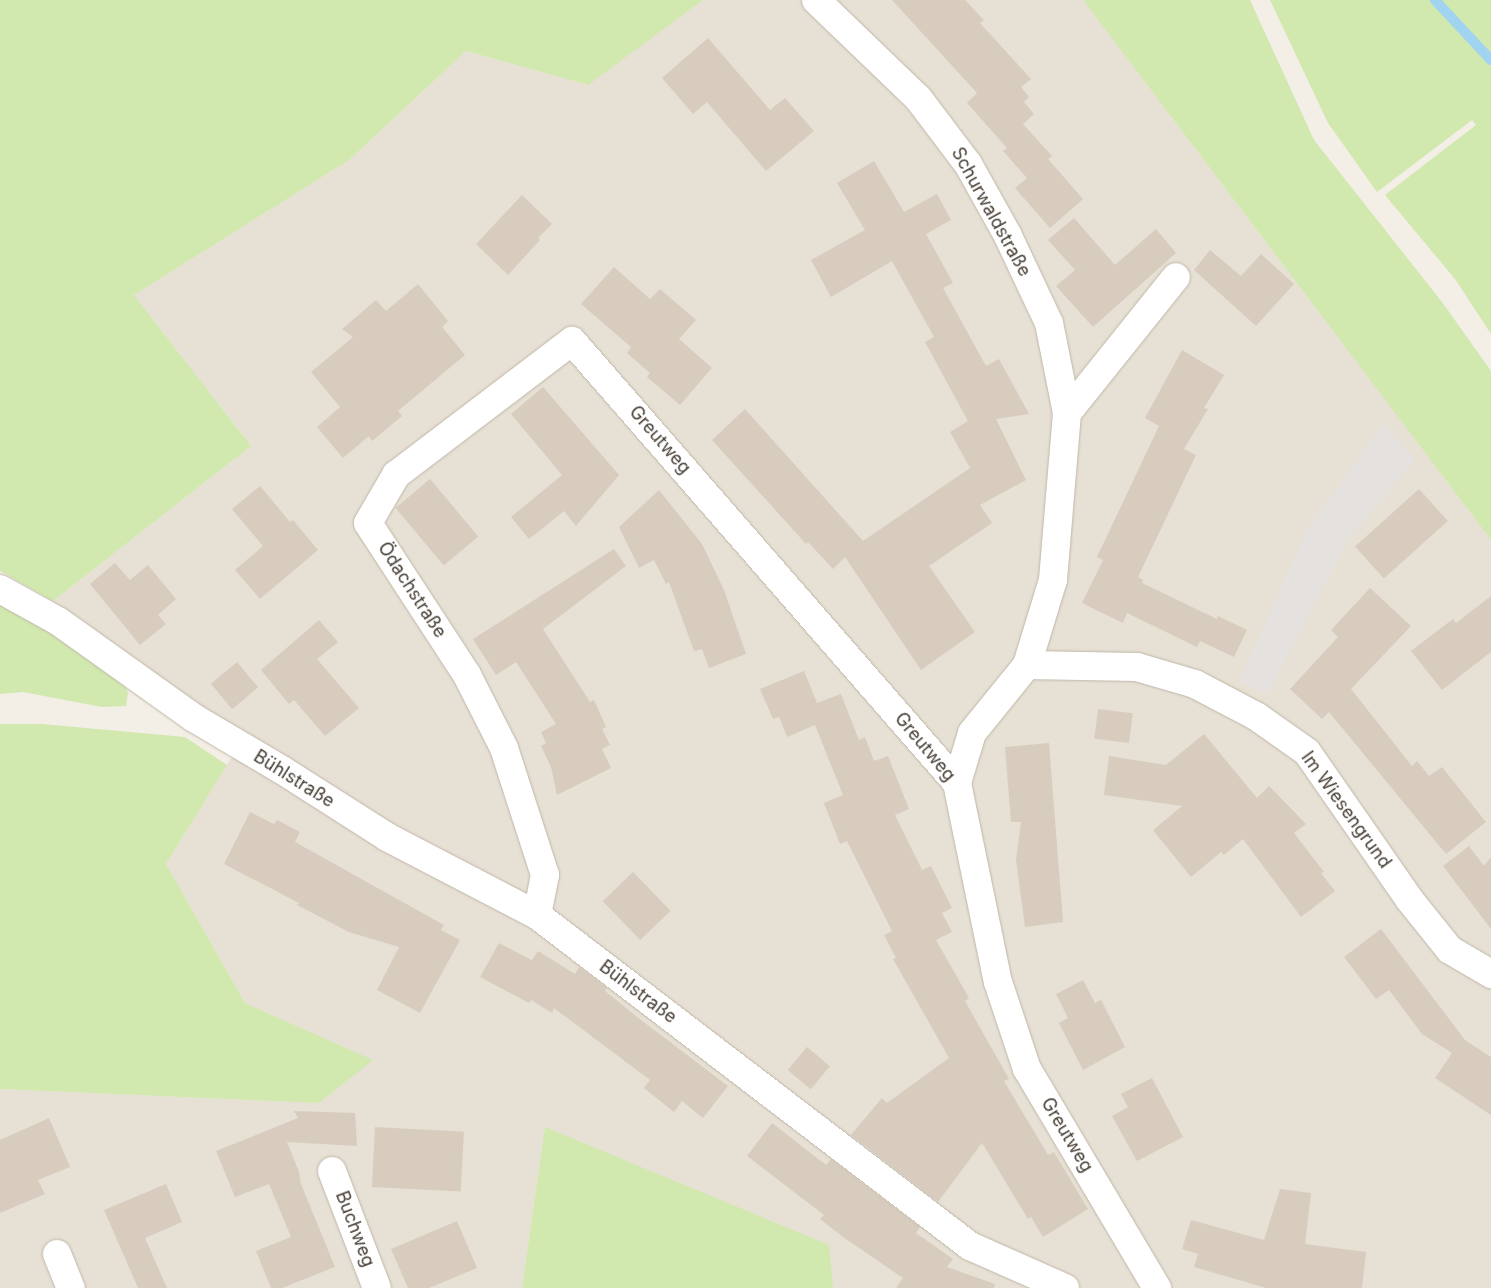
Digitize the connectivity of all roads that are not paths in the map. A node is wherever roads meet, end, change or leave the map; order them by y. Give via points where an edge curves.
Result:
1 (816, 0) edge
2 (1176, 277) dead end
3 (572, 341) joint
4 (1067, 413) junction
5 (0, 589) edge
6 (1027, 665) junction
7 (958, 783) junction
8 (537, 915) junction
9 (1491, 974) edge
10 (332, 1171) dead end
11 (56, 1254) dead end
12 (71, 1288) edge
13 (378, 1288) edge
14 (1065, 1288) edge
15 (1157, 1288) edge

1 - 4 street, Schurwaldstraße via 918,98 968,164 1008,236 1048,323
2 - 4 street
3 - 7 street, Greutweg
3 - 8 street, Ödachstraße via 396,475 368,524 467,675 504,748 545,875
4 - 6 street, Schurwaldstraße via 1053,580
5 - 8 street, Bühlstraße via 58,621 194,718 387,837
6 - 7 street, Schurwaldstraße via 972,734
6 - 9 street, Im Wiesengrund via 1138,668 1195,684 1256,716 1306,752 1409,899 1450,950
7 - 15 street, Greutweg via 998,982 1027,1069
8 - 14 street, Bühlstraße via 970,1246
10 - 13 street, Buchweg
11 - 12 street

